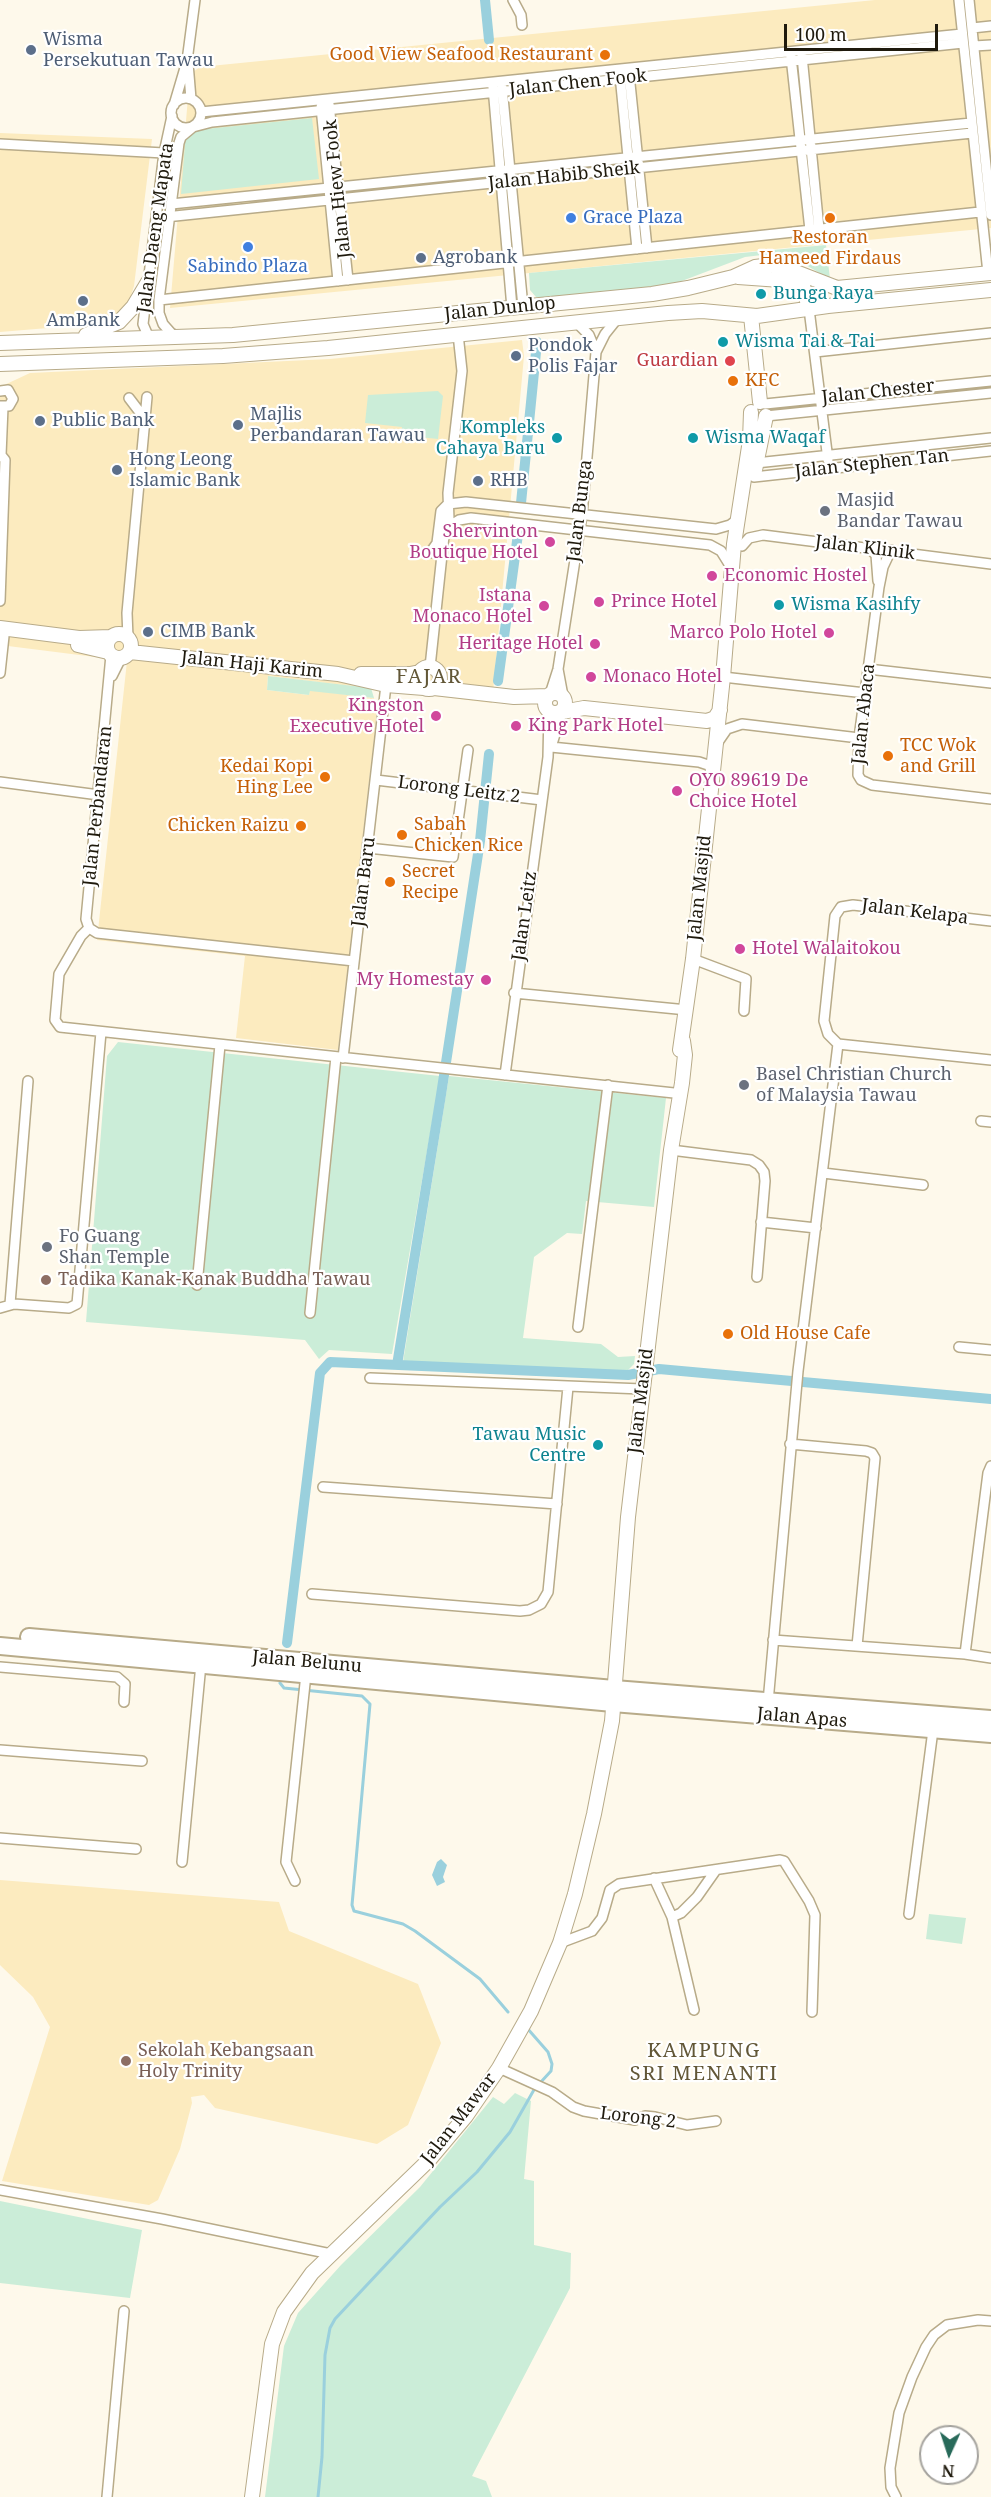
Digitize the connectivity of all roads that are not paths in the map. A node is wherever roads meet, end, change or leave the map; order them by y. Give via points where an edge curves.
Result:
1 (195, 0) edge
2 (513, 0) edge
3 (959, 0) edge
4 (969, 0) edge
5 (522, 25) dead end
6 (991, 26) edge
7 (972, 28) junction
8 (963, 39) junction
9 (991, 45) edge
10 (974, 46) junction
11 (802, 55) junction
12 (791, 56) junction
13 (187, 61) junction
14 (625, 74) junction
15 (497, 87) junction
16 (191, 99) junction
17 (324, 99) junction
18 (174, 105) junction
19 (325, 110) junction
20 (201, 112) junction
21 (172, 116) junction
22 (986, 117) edge
23 (971, 123) junction
24 (193, 127) junction
25 (972, 133) junction
26 (805, 140) junction
27 (0, 144) edge
28 (806, 151) junction
29 (164, 153) junction
30 (633, 157) junction
31 (634, 168) junction
32 (505, 170) junction
33 (506, 182) junction
34 (333, 188) junction
35 (334, 199) junction
36 (171, 204) junction
37 (980, 212) junction
38 (991, 215) edge
39 (169, 216) junction
40 (156, 218) junction
41 (986, 226) edge
42 (814, 230) junction
43 (642, 248) junction
44 (513, 262) junction
45 (990, 275) edge
46 (733, 277) junction
47 (338, 280) junction
48 (348, 280) junction
49 (148, 282) junction
50 (991, 290) edge
51 (159, 300) junction
52 (517, 308) junction
53 (809, 309) junction
54 (751, 316) junction
55 (617, 319) junction
56 (577, 323) junction
57 (991, 333) edge
58 (458, 334) junction
59 (178, 337) junction
60 (148, 338) junction
61 (67, 341) junction
62 (0, 344) edge
63 (596, 352) junction
64 (815, 352) junction
65 (223, 356) junction
66 (0, 364) edge
67 (991, 381) edge
68 (0, 391) edge
69 (991, 393) edge
70 (147, 397) dead end
71 (129, 398) dead end
72 (821, 398) junction
73 (2, 406) edge
74 (760, 408) junction
75 (822, 410) junction
76 (145, 419) junction
77 (991, 438) edge
78 (991, 451) edge
79 (828, 455) junction
80 (1, 456) edge
81 (756, 463) junction
82 (829, 469) junction
83 (754, 477) junction
84 (452, 503) junction
85 (582, 515) junction
86 (739, 518) junction
87 (446, 528) junction
88 (579, 530) junction
89 (742, 546) junction
90 (869, 548) junction
91 (891, 550) junction
92 (430, 553) dead end
93 (991, 564) edge
94 (732, 569) junction
95 (732, 586) junction
96 (879, 587) junction
97 (0, 601) edge
98 (1, 634) edge
99 (120, 646) junction
100 (868, 669) junction
101 (430, 670) junction
102 (0, 673) edge
103 (338, 674) junction
104 (723, 676) junction
105 (403, 680) junction
106 (991, 683) edge
107 (386, 685) junction
108 (429, 688) junction
109 (462, 691) junction
110 (865, 693) junction
111 (555, 703) junction
112 (384, 707) junction
113 (720, 710) junction
114 (859, 738) junction
115 (716, 746) junction
116 (551, 747) junction
117 (468, 750) dead end
118 (548, 757) junction
119 (713, 772) junction
120 (376, 780) junction
121 (0, 782) edge
122 (463, 790) junction
123 (99, 795) junction
124 (991, 799) edge
125 (542, 800) junction
126 (368, 848) junction
127 (991, 921) edge
128 (88, 928) junction
129 (693, 959) junction
130 (354, 961) junction
131 (514, 993) junction
132 (687, 1010) junction
133 (744, 1011) dead end
134 (100, 1032) junction
135 (683, 1041) junction
136 (838, 1044) junction
137 (220, 1045) junction
138 (339, 1057) junction
139 (991, 1060) edge
140 (505, 1075) junction
141 (28, 1081) dead end
142 (608, 1085) junction
143 (675, 1092) junction
144 (676, 1113) junction
145 (671, 1150) junction
146 (823, 1173) junction
147 (923, 1185) dead end
148 (762, 1222) junction
149 (816, 1228) junction
150 (757, 1277) dead end
151 (197, 1285) dead end
152 (5, 1306) edge
153 (310, 1313) dead end
154 (578, 1327) dead end
155 (959, 1347) dead end
156 (991, 1350) edge
157 (370, 1378) dead end
158 (642, 1385) junction
159 (568, 1387) junction
160 (790, 1444) junction
161 (991, 1466) edge
162 (323, 1486) dead end
163 (557, 1504) junction
164 (312, 1594) dead end
165 (0, 1634) edge
166 (774, 1640) junction
167 (0, 1646) edge
168 (857, 1646) junction
169 (965, 1654) junction
170 (991, 1658) edge
171 (201, 1664) junction
172 (0, 1667) edge
173 (305, 1685) junction
174 (613, 1696) junction
175 (124, 1702) dead end
176 (768, 1702) junction
177 (991, 1719) edge
178 (933, 1730) junction
179 (991, 1734) edge
180 (0, 1750) edge
181 (142, 1761) dead end
182 (0, 1838) edge
183 (136, 1849) dead end
184 (182, 1862) dead end
185 (716, 1870) junction
186 (654, 1878) junction
187 (295, 1881) dead end
188 (909, 1914) dead end
189 (672, 1917) junction
190 (560, 1943) junction
191 (694, 2010) dead end
192 (812, 2012) dead end
193 (499, 2068) junction
194 (716, 2121) dead end
195 (0, 2190) edge
196 (331, 2254) junction
197 (124, 2311) dead end
198 (991, 2321) edge
199 (107, 2497) edge
200 (252, 2497) edge
201 (896, 2497) edge

1 - 13 street
2 - 5 street
3 - 8 street
4 - 7 street
6 - 7 street
7 - 10 street
8 - 11 street, Jalan Chen Fook
8 - 23 street
9 - 10 street
10 - 22 street
11 - 12 street, Jalan Chen Fook
11 - 26 street
12 - 14 street, Jalan Chen Fook
12 - 26 street
13 - 16 street
13 - 18 street
14 - 15 street, Jalan Chen Fook
14 - 30 street
15 - 17 street, Jalan Chen Fook
15 - 19 street, Jalan Chen Fook
15 - 32 street
16 - 18 street
16 - 20 street
17 - 19 street, Jalan Hiew Fook
17 - 20 street, Jalan Chen Fook
18 - 21 street
19 - 24 street, Jalan Chen Fook
19 - 34 street, Jalan Hiew Fook
20 - 24 street via 200,121
21 - 24 street via 180,127
21 - 29 street, Jalan Daeng Mapata
22 - 38 street
23 - 25 street
23 - 26 street, Jalan Habib Sheik
24 - 36 street, Jalan Daeng Mapata via 179,143
25 - 28 street, Jalan Habib Sheik
25 - 37 street
26 - 28 street
26 - 30 street, Jalan Habib Sheik
27 - 29 street
28 - 31 street, Jalan Habib Sheik
28 - 42 street
29 - 40 street, Jalan Daeng Mapata
30 - 31 street
30 - 32 street, Jalan Habib Sheik
31 - 33 street, Jalan Habib Sheik
31 - 43 street
32 - 33 street
32 - 34 street, Jalan Habib Sheik
33 - 35 street, Jalan Habib Sheik
33 - 44 street
34 - 35 street, Jalan Hiew Fook
34 - 36 street, Jalan Habib Sheik
35 - 39 street, Jalan Habib Sheik
35 - 47 street, Jalan Hiew Fook
35 - 48 street, Jalan Hiew Fook
36 - 39 street, Jalan Daeng Mapata
37 - 41 street
37 - 42 street
39 - 40 street, Jalan Habib Sheik
39 - 51 street, Jalan Daeng Mapata
40 - 49 street, Jalan Daeng Mapata
41 - 45 street
42 - 43 street
43 - 44 street
44 - 48 street
44 - 52 street
45 - 46 street, Jalan Dunlop via 844,288 830,287 771,265
46 - 52 street, Jalan Dunlop via 652,294
46 - 53 street via 795,281 804,289
47 - 48 street
47 - 51 street
49 - 60 street, Jalan Daeng Mapata via 143,324
49 - 61 street via 119,322
50 - 53 street, Jalan Dunlop
51 - 59 street, Jalan Daeng Mapata via 163,324
52 - 59 street, Jalan Dunlop
53 - 54 street, Jalan Dunlop
53 - 64 street
54 - 55 street, Jalan Dunlop via 702,311
54 - 74 street, Jalan Masjid
55 - 56 street, Jalan Dunlop
55 - 63 street, Jalan Bunga
56 - 58 street, Jalan Dunlop
56 - 63 street via 589,335
57 - 64 street
58 - 65 street, Jalan Dunlop
58 - 84 street via 462,372 448,486
59 - 60 street, Jalan Dunlop
60 - 61 street, Jalan Dunlop
60 - 65 street via 161,350
61 - 62 street, Jalan Dunlop
63 - 85 street, Jalan Bunga
64 - 72 street
65 - 66 street, Jalan Dunlop
67 - 72 street, Jalan Chester
68 - 73 street via 8,390 13,396 10,405
69 - 75 street, Jalan Chester
70 - 76 street, Jalan Perbandaran
71 - 76 street
72 - 74 street, Jalan Chester
72 - 75 street
73 - 80 street
74 - 75 street, Jalan Chester
74 - 81 street
74 - 86 street, Jalan Masjid via 750,440
75 - 79 street
76 - 99 street, Jalan Perbandaran via 127,613
77 - 79 street, Jalan Stephen Tan
78 - 82 street, Jalan Stephen Tan
79 - 81 street, Jalan Stephen Tan
79 - 82 street
80 - 97 street via 5,459
81 - 83 street
82 - 83 street, Jalan Stephen Tan
83 - 89 street
84 - 85 street
84 - 87 street
84 - 92 street via 441,511 437,543
85 - 86 street via 716,529
85 - 88 street, Jalan Bunga
86 - 94 street, Jalan Masjid
87 - 88 street via 471,518
87 - 101 street
88 - 94 street via 710,544 721,550
88 - 111 street, Jalan Bunga
89 - 90 street, Jalan Klinik via 749,538 763,535
89 - 95 street
90 - 91 street, Jalan Klinik
90 - 96 street via 876,555
91 - 93 street, Jalan Klinik
91 - 96 street
94 - 95 street, Jalan Masjid
95 - 104 street, Jalan Masjid
96 - 100 street, Jalan Abaca
98 - 99 street via 86,646
98 - 102 street
99 - 103 street, Jalan Haji Karim via 166,656
99 - 123 street, Jalan Perbandaran via 110,684
100 - 106 street
100 - 110 street, Jalan Abaca
101 - 105 street
101 - 108 street via 418,679
101 - 108 street via 441,680
101 - 109 street
103 - 105 street
103 - 107 street
104 - 110 street
104 - 113 street, Jalan Masjid
105 - 107 street
105 - 108 street
105 - 112 street
107 - 112 street, Jalan Baru
108 - 109 street
109 - 111 street
110 - 114 street, Jalan Abaca
111 - 113 street via 707,720 715,718
111 - 116 street, Jalan Bunga
111 - 118 street, Jalan Bunga
112 - 120 street, Jalan Baru
113 - 115 street, Jalan Masjid
114 - 115 street via 742,724 727,729
114 - 124 street, Jalan Abaca via 856,769 866,783
115 - 119 street, Jalan Masjid
116 - 118 street, Jalan Bunga
116 - 119 street via 699,762
117 - 122 street
118 - 125 street, Jalan Leitz
119 - 129 street, Jalan Masjid
120 - 122 street, Lorong Leitz 2
120 - 126 street, Jalan Baru
121 - 123 street
122 - 125 street, Lorong Leitz 2
122 - 126 street via 453,857
123 - 128 street, Jalan Perbandaran
125 - 131 street, Jalan Leitz
126 - 130 street, Jalan Baru
127 - 136 street, Jalan Kelapa via 841,907 835,916 825,1028
128 - 130 street via 97,933
128 - 134 street via 59,975 55,1020 60,1028
129 - 132 street, Jalan Masjid
129 - 133 street via 746,979
130 - 138 street, Jalan Baru
131 - 132 street
131 - 140 street, Jalan Leitz
132 - 135 street, Jalan Masjid
134 - 137 street
134 - 152 street via 77,1304 69,1308
135 - 143 street, Jalan Masjid
135 - 144 street, Jalan Masjid via 685,1055
136 - 139 street
136 - 146 street
137 - 138 street
137 - 151 street
138 - 140 street
138 - 153 street, Jalan Baru
140 - 142 street
141 - 152 street
142 - 143 street
142 - 154 street
143 - 144 street, Jalan Masjid
144 - 145 street, Jalan Masjid
145 - 148 street via 751,1160 759,1165 765,1181
145 - 158 street, Jalan Masjid
146 - 147 street
146 - 149 street
148 - 149 street
148 - 150 street
149 - 160 street
155 - 156 street
157 - 159 street
158 - 159 street
158 - 174 street, Jalan Masjid
159 - 163 street
160 - 166 street
160 - 168 street via 866,1451 875,1458
161 - 169 street
162 - 163 street
163 - 164 street via 548,1592 535,1608 520,1611
165 - 174 highway, Jalan Belunu
166 - 168 street
166 - 176 street
167 - 171 highway, Jalan Belunu
168 - 169 street
169 - 170 street
171 - 173 highway, Jalan Belunu
171 - 184 street
172 - 175 street via 117,1677 125,1684
173 - 174 highway, Jalan Belunu
173 - 187 street via 286,1862
174 - 176 highway, Jalan Apas
174 - 178 highway, Jalan Apas
174 - 190 street, Jalan Mawar via 594,1814
176 - 177 highway, Jalan Apas
178 - 179 highway, Jalan Apas
178 - 188 street
180 - 181 street
182 - 183 street
185 - 186 street
185 - 189 street via 697,1897
185 - 192 street via 784,1861 814,1915
186 - 189 street
186 - 190 street via 613,1888 602,1918 592,1931
189 - 191 street
190 - 193 street, Jalan Mawar via 531,2011
193 - 194 street, Lorong 2 via 552,2092 573,2107 611,2117 635,2120 645,2116 687,2125
193 - 196 street, Jalan Mawar via 429,2160
195 - 196 street
196 - 200 street, Jalan Mawar via 294,2296 278,2324 269,2363
197 - 199 street
198 - 201 street via 947,2325 926,2347 899,2413 890,2468

